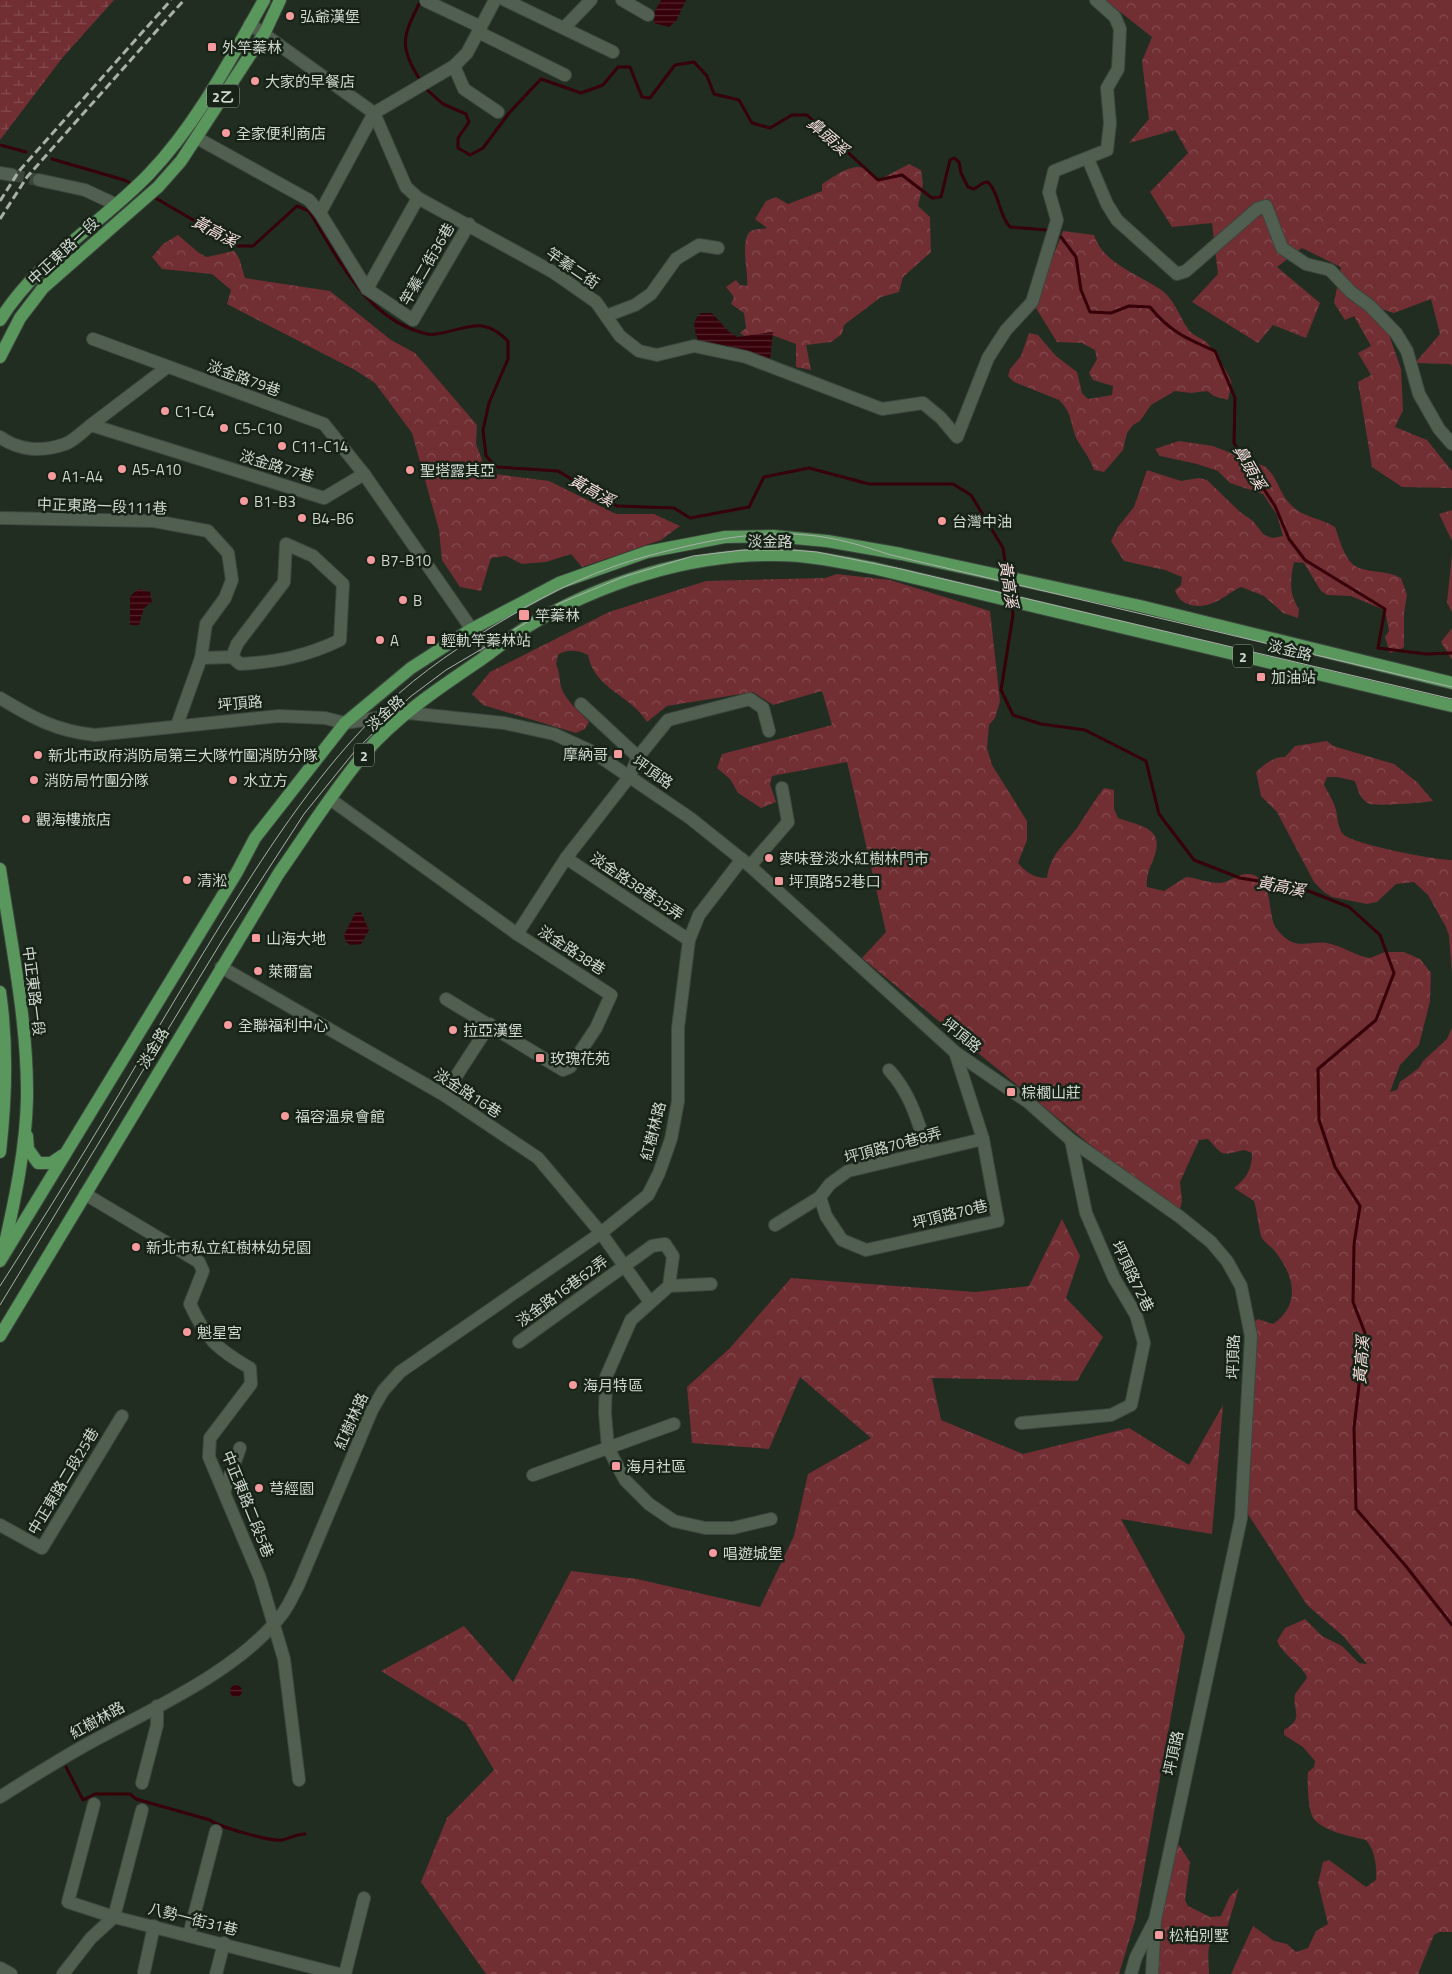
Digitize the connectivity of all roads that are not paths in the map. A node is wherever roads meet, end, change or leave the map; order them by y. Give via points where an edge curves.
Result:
1 (264, 0) edge
2 (280, 0) edge
3 (426, 0) edge
4 (495, 0) edge
5 (506, 0) edge
6 (590, 0) edge
7 (622, 0) edge
8 (1096, 0) edge
9 (648, 15) dead end
10 (250, 24) junction
11 (564, 28) junction
12 (480, 30) junction
13 (265, 32) junction
14 (613, 52) dead end
15 (454, 66) junction
16 (565, 75) dead end
17 (498, 112) dead end
18 (374, 113) junction
19 (197, 138) junction
20 (1088, 159) junction
21 (39, 180) tunnel mouth
22 (418, 198) junction
23 (115, 204) junction
24 (320, 213) junction
25 (469, 224) junction
26 (718, 248) dead end
27 (367, 289) junction
28 (606, 316) junction
29 (0, 320) edge
30 (93, 339) dead end
31 (0, 358) edge
32 (166, 368) junction
33 (91, 425) junction
34 (0, 437) edge
35 (1452, 444) edge
36 (364, 474) junction
37 (0, 518) edge
38 (470, 630) junction
39 (489, 654) junction
40 (232, 657) junction
41 (201, 658) junction
42 (1452, 683) edge
43 (0, 698) edge
44 (581, 704) dead end
45 (1452, 706) edge
46 (408, 713) junction
47 (345, 723) junction
48 (177, 725) junction
49 (770, 731) dead end
50 (638, 757) junction
51 (630, 776) junction
52 (782, 788) dead end
53 (330, 799) junction
54 (566, 858) junction
55 (746, 863) junction
56 (0, 869) edge
57 (517, 934) junction
58 (689, 940) junction
59 (221, 967) junction
60 (0, 992) edge
61 (446, 999) dead end
62 (490, 1024) junction
63 (955, 1052) junction
64 (889, 1070) dead end
65 (444, 1095) junction
66 (26, 1126) junction
67 (983, 1139) junction
68 (1071, 1140) junction
69 (70, 1148) junction
70 (0, 1152) edge
71 (928, 1152) junction
72 (85, 1194) junction
73 (820, 1197) junction
74 (775, 1225) dead end
75 (601, 1234) junction
76 (1, 1261) edge
77 (625, 1266) junction
78 (711, 1284) dead end
79 (669, 1286) junction
80 (650, 1302) junction
81 (0, 1336) edge
82 (519, 1342) dead end
83 (122, 1416) dead end
84 (1021, 1422) dead end
85 (674, 1424) dead end
86 (240, 1448) dead end
87 (608, 1448) junction
88 (533, 1475) dead end
89 (224, 1492) junction
90 (771, 1519) dead end
91 (0, 1525) edge
92 (273, 1624) junction
93 (157, 1706) junction
94 (298, 1780) dead end
95 (142, 1783) dead end
96 (0, 1797) edge
97 (94, 1804) dead end
98 (142, 1810) dead end
99 (216, 1831) dead end
100 (364, 1898) dead end
101 (114, 1917) junction
102 (1154, 1920) junction
103 (154, 1926) junction
104 (189, 1935) junction
105 (224, 1943) junction
106 (0, 1968) edge
107 (300, 1969) edge
108 (144, 1972) dead end
109 (11, 1974) edge
110 (63, 1974) edge
111 (216, 1974) edge
112 (339, 1974) edge
113 (345, 1974) edge
114 (1132, 1974) edge
115 (1152, 1974) edge

1 - 10 main road, 2乙
2 - 13 main road, 2乙
3 - 12 street
4 - 12 street
5 - 11 street
6 - 11 street
7 - 9 street
8 - 20 street via 1115,17 1120,29 1118,69 1107,88 1110,123 1107,150
10 - 13 street, 竿蓁二街
10 - 23 main road, 2乙 via 172,149 148,176
11 - 14 street
12 - 15 street via 468,53
12 - 16 street
13 - 18 street, 竿蓁二街
13 - 19 main road, 2乙
15 - 17 street via 464,89
15 - 18 street
18 - 22 street, 竿蓁二街 via 406,187
18 - 24 street
19 - 24 street via 309,200
19 - 31 main road, 中正東路一段 / 2乙 via 158,187 43,288 20,318
20 - 28 street, 竿蓁二街 via 1054,171 1049,192 1057,220 1032,302 1006,330 988,358 957,437 922,403 882,409 746,357 694,346 658,355 639,351 620,336
20 - 35 street via 1117,220 1177,274 1186,271 1257,209 1266,206 1282,248 1306,264 1330,270 1396,333 1406,351 1419,394 1439,429
21 - 23 street via 85,190
22 - 25 street, 竿蓁二街
22 - 27 street
23 - 29 main road, 中正東路一段 / 2乙 via 39,272
24 - 27 street
25 - 27 street, 竿蓁二街36巷 via 413,320
25 - 28 street, 竿蓁二街 via 553,272 596,302
26 - 28 street via 699,245 676,259 651,294 635,305
30 - 32 street, 淡金路79巷
32 - 33 street
32 - 36 street, 淡金路79巷 via 324,424
33 - 34 street via 66,444 39,449 20,448
33 - 36 street, 淡金路77巷 via 324,498
36 - 38 street
37 - 41 street, 中正東路一段111巷 via 154,521 208,531 228,553 232,580 225,598 206,624
38 - 39 street
38 - 42 main road, 淡金路 / 2 via 559,583 647,552 725,537 773,536 901,554 1140,606
38 - 47 main road, 淡金路 via 410,668
39 - 45 main road, 淡金路 / 2 via 525,628 585,597 656,572 693,561 776,555 819,558 873,568
39 - 46 main road, 淡金路 / 2
40 - 40 street via 237,644 284,582 286,544 313,556 343,584 340,640 315,652 268,663 240,664
40 - 41 street
41 - 48 street, 中正東路一段111巷
43 - 48 street, 坪頂路 via 43,723 71,733 95,735
44 - 50 street
46 - 47 street, 坪頂路
46 - 51 street, 坪頂路 via 504,723 554,734 593,752
46 - 53 main road, 淡金路 / 2 via 366,752
47 - 48 street, 坪頂路 via 325,718 279,716
47 - 69 main road, 淡金路 via 256,838
49 - 50 street via 763,708 750,699 668,720
50 - 51 street
51 - 54 street
51 - 55 street, 坪頂路
52 - 55 street, 紅樹林路 via 788,822
53 - 57 street, 淡金路38巷
53 - 59 main road, 淡金路 / 2 via 279,873
54 - 57 street
54 - 58 street, 淡金路38巷35弄
55 - 58 street, 紅樹林路 via 699,915
55 - 63 street, 坪頂路
56 - 66 main road, 中正東路一段 via 27,1070
57 - 62 street, 淡金路38巷 via 611,995 599,1030 570,1067 563,1070
58 - 75 street, 紅樹林路 via 678,1028 678,1101 671,1140 648,1195
59 - 65 street, 淡金路16巷
59 - 72 main road, 淡金路 / 2
60 - 70 main road via 6,1078
61 - 62 street, 淡金路38巷
62 - 65 street
63 - 67 street, 坪頂路70巷
63 - 68 street, 坪頂路 via 1028,1102
64 - 71 street via 913,1106
65 - 75 street, 淡金路16巷 via 538,1158
66 - 69 main road via 28,1148 38,1163 51,1163
66 - 76 main road, 中正東路一段 via 13,1210
67 - 71 street, 坪頂路70巷8弄
67 - 73 street, 坪頂路70巷 via 998,1221 866,1250 842,1240 826,1216
68 - 84 street, 坪頂路72巷 via 1086,1213 1114,1278 1136,1315 1144,1344 1137,1384 1132,1405 1111,1415
68 - 102 street, 坪頂路 via 1211,1242 1227,1261 1241,1286 1252,1336 1241,1518
69 - 76 main road, 淡金路
71 - 73 street, 坪頂路70巷8弄 via 848,1170
72 - 81 main road, 淡金路 / 2
72 - 89 street, 中正東路二段5巷 via 199,1262 204,1271 190,1304 221,1352 250,1368 251,1384 210,1438 209,1456
73 - 74 street
75 - 77 street, 淡金路16巷
75 - 92 street, 紅樹林路 via 400,1372 383,1391 298,1586 284,1612
77 - 79 street, 淡金路16巷62弄 via 652,1246 665,1244 673,1256
77 - 80 street, 淡金路16巷
77 - 82 street, 淡金路16巷62弄
78 - 79 street
79 - 80 street
80 - 87 street via 631,1320 606,1377
83 - 91 street, 中正東路二段25巷 via 42,1548
85 - 87 street
86 - 89 street
87 - 88 street
87 - 90 street via 625,1480 649,1504 674,1521 705,1528 733,1528
89 - 92 street, 中正東路二段5巷 via 260,1578
92 - 93 street, 紅樹林路 via 215,1673
92 - 94 street, 中正東路二段5巷 via 284,1659
93 - 95 street via 157,1725
93 - 96 street, 紅樹林路
97 - 101 street, 八勢一街31巷 via 68,1902
98 - 101 street
99 - 104 street
100 - 113 street
101 - 103 street, 八勢一街31巷
101 - 110 street via 91,1938
102 - 114 street via 1136,1957
102 - 115 street, 坪頂路
103 - 104 street, 八勢一街31巷
103 - 108 street
104 - 105 street, 八勢一街31巷
105 - 107 street, 八勢一街31巷
105 - 111 street
106 - 109 street
107 - 112 street, 八勢一街31巷

